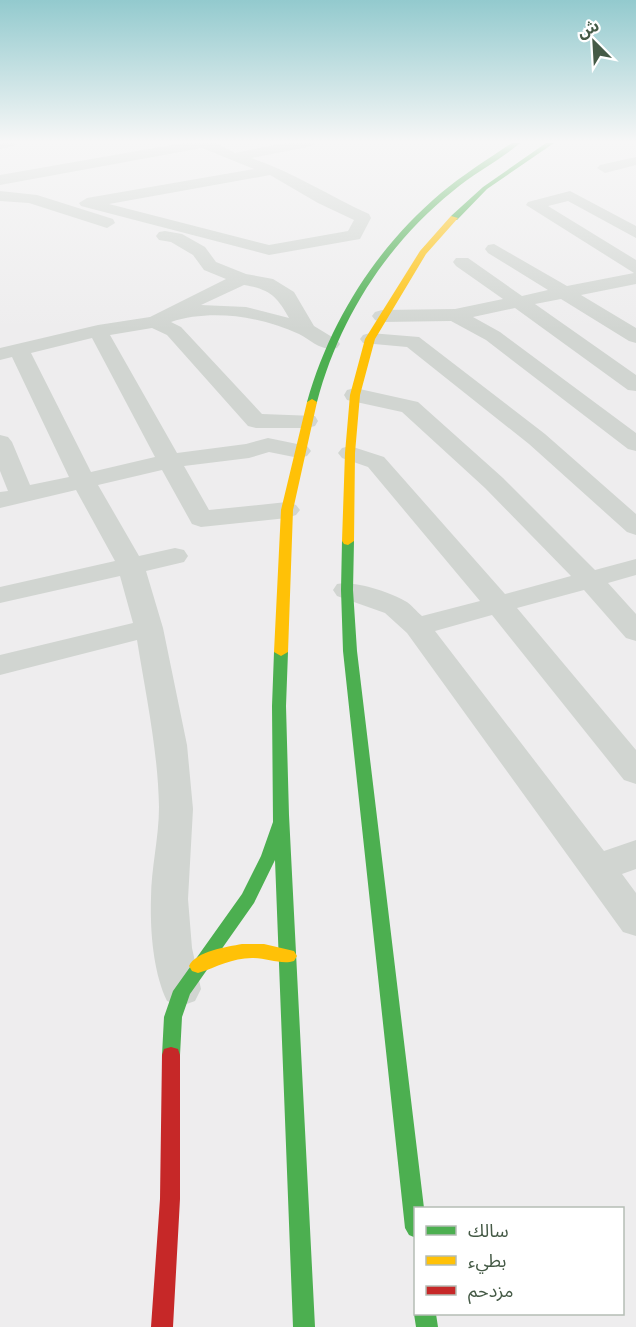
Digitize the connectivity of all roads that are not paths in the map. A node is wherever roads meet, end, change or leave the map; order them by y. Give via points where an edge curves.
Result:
1 (9, 205) edge
2 (52, 205) edge
3 (77, 205) edge
4 (94, 205) edge
5 (335, 205) edge
6 (432, 205) edge
7 (466, 205) edge
8 (534, 205) edge
9 (586, 205) edge
10 (62, 208) junction
11 (636, 233) edge
12 (494, 249) dead end
13 (462, 262) dead end
14 (636, 268) edge
15 (636, 278) edge
16 (242, 279) junction
17 (566, 292) junction
18 (519, 303) junction
19 (175, 313) junction
20 (455, 315) junction
21 (382, 316) junction
22 (154, 322) junction
23 (306, 330) junction
24 (98, 331) junction
25 (636, 337) edge
26 (370, 339) junction
27 (330, 344) junction
28 (10, 352) edge
29 (636, 385) edge
30 (355, 395) junction
31 (256, 421) junction
32 (307, 421) junction
33 (0, 442) edge
34 (636, 444) edge
35 (268, 445) junction
36 (299, 451) junction
37 (350, 453) junction
38 (168, 461) junction
39 (84, 482) junction
40 (11, 497) edge
41 (287, 510) junction
42 (636, 527) edge
43 (176, 556) dead end
44 (131, 566) junction
45 (636, 567) edge
46 (591, 581) junction
47 (347, 590) junction
48 (0, 595) edge
49 (499, 605) junction
50 (417, 627) junction
51 (149, 628) junction
52 (636, 632) edge
53 (0, 665) edge
54 (636, 771) edge
55 (281, 815) junction
56 (636, 854) edge
57 (597, 869) junction
58 (636, 921) edge
59 (288, 956) junction
60 (187, 979) junction
61 (414, 1210) edge
62 (162, 1327) edge
63 (304, 1327) edge

1 - 10 street via 30,212
2 - 10 street
3 - 10 street
4 - 5 street via 269,250 354,235 363,218
6 - 27 main road via 394,244
7 - 21 main road via 423,253
8 - 14 street
9 - 11 street
10 - 16 street via 131,232 176,238 198,251 210,266
12 - 17 street
13 - 18 street
15 - 17 street
16 - 19 street
16 - 23 street via 266,283 287,297
17 - 18 street
17 - 25 street
18 - 20 street
18 - 29 street
19 - 22 street
19 - 23 street via 213,308 248,311
20 - 21 street
20 - 34 street via 493,336
21 - 26 main road
22 - 24 street
22 - 31 street via 174,331
23 - 27 street
24 - 28 street
24 - 38 street
26 - 30 main road
26 - 42 street via 412,341 537,439
27 - 32 main road
28 - 39 street
30 - 37 main road
30 - 46 street via 411,407 494,483
31 - 32 street
31 - 35 street
32 - 36 main road
33 - 40 street
35 - 36 street
35 - 38 street
36 - 41 main road
37 - 47 main road
37 - 49 street via 376,462
38 - 39 street
38 - 41 street via 201,519
39 - 40 street
39 - 44 street
41 - 55 main road via 279,706
43 - 44 street
44 - 48 street
44 - 51 street
45 - 46 street
46 - 49 street
46 - 52 street
47 - 50 street via 394,607
47 - 61 main road via 350,651
49 - 50 street
49 - 54 street
50 - 57 street
51 - 53 street
51 - 60 street via 171,745 176,809 169,899 173,948
55 - 59 main road
55 - 60 main road via 273,849 259,878
56 - 57 street
57 - 58 street
59 - 60 main road via 269,950 230,952 211,958
59 - 63 main road
60 - 62 main road via 173,1011 171,1034 170,1199

